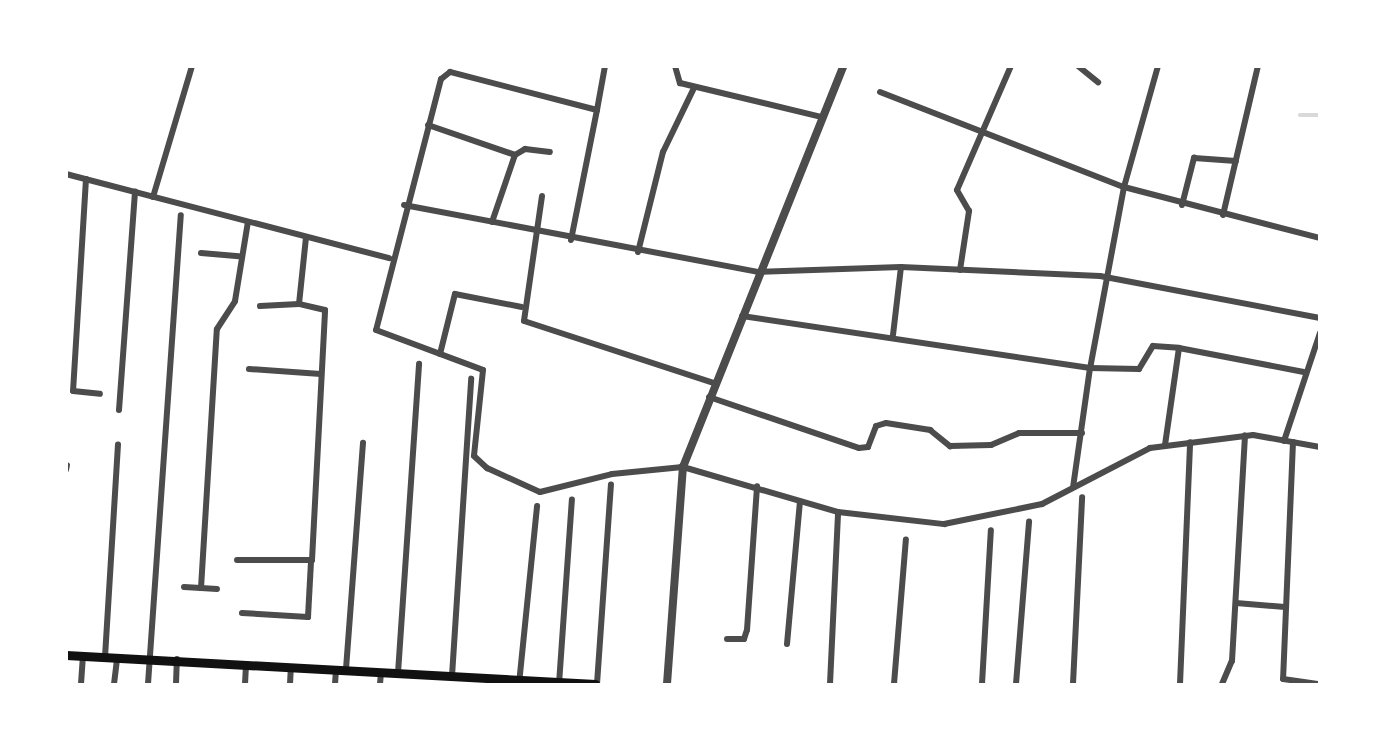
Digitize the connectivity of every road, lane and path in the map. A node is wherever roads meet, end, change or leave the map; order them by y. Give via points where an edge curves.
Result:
1 (192, 66) edge
2 (605, 66) edge
3 (675, 66) edge
4 (843, 66) edge
5 (1011, 66) edge
6 (1079, 66) edge
7 (1158, 66) edge
8 (1258, 66) edge
9 (1098, 82) dead end
10 (694, 88) junction
11 (880, 92) dead end
12 (597, 110) junction
13 (822, 117) junction
14 (428, 125) junction
15 (986, 134) junction
16 (550, 152) dead end
17 (515, 155) junction
18 (1236, 161) junction
19 (66, 174) edge
20 (86, 179) junction
21 (1125, 187) junction
22 (135, 192) junction
23 (542, 196) dead end
24 (153, 197) junction
25 (404, 205) junction
26 (1182, 205) junction
27 (181, 215) dead end
28 (1223, 215) junction
29 (248, 222) junction
30 (492, 222) junction
31 (534, 232) junction
32 (306, 237) junction
33 (1320, 239) edge
34 (571, 240) junction
35 (638, 252) junction
36 (201, 253) dead end
37 (239, 256) junction
38 (389, 258) junction
39 (901, 267) junction
40 (960, 270) junction
41 (758, 272) junction
42 (1106, 278) junction
43 (299, 304) junction
44 (260, 306) dead end
45 (522, 307) junction
46 (742, 316) junction
47 (1320, 318) edge
48 (1320, 333) edge
49 (893, 335) junction
50 (1179, 348) junction
51 (440, 354) junction
52 (419, 364) dead end
53 (1090, 368) junction
54 (249, 369) dead end
55 (1304, 372) junction
56 (321, 374) junction
57 (471, 379) dead end
58 (714, 383) junction
59 (100, 394) dead end
60 (709, 397) junction
61 (119, 410) dead end
62 (1082, 433) junction
63 (1245, 435) junction
64 (1283, 441) junction
65 (1190, 442) junction
66 (1293, 442) junction
67 (363, 443) dead end
68 (118, 444) dead end
69 (1165, 445) junction
70 (1320, 447) edge
71 (67, 465) edge
72 (683, 467) junction
73 (66, 470) edge
74 (611, 484) dead end
75 (758, 486) junction
76 (1073, 486) junction
77 (1082, 497) dead end
78 (572, 499) dead end
79 (800, 502) junction
80 (537, 506) dead end
81 (838, 512) junction
82 (1029, 522) dead end
83 (991, 530) dead end
84 (906, 539) dead end
85 (237, 560) dead end
86 (311, 562) junction
87 (184, 587) dead end
88 (201, 588) junction
89 (216, 589) dead end
90 (1236, 603) junction
91 (1285, 607) junction
92 (242, 613) dead end
93 (727, 639) dead end
94 (787, 644) dead end
95 (66, 655) edge
96 (83, 657) junction
97 (105, 657) junction
98 (117, 657) junction
99 (150, 658) junction
100 (177, 659) junction
101 (246, 664) junction
102 (291, 667) junction
103 (341, 669) junction
104 (381, 672) junction
105 (398, 673) junction
106 (452, 676) junction
107 (426, 679) edge
108 (473, 681) edge
109 (519, 682) edge
110 (559, 683) edge
111 (81, 684) edge
112 (114, 684) edge
113 (148, 684) edge
114 (176, 684) edge
115 (245, 684) edge
116 (290, 684) edge
117 (335, 684) edge
118 (380, 684) edge
119 (596, 684) edge
120 (667, 684) edge
121 (830, 684) edge
122 (894, 684) edge
123 (982, 684) edge
124 (1016, 684) edge
125 (1073, 684) edge
126 (1180, 684) edge
127 (1222, 684) edge
128 (1318, 684) edge

1 - 24 street
2 - 12 street
3 - 10 street via 675,81
4 - 13 street
5 - 15 street
6 - 9 street
7 - 21 street
8 - 18 street
10 - 13 street
10 - 35 street via 663,152
11 - 15 street
12 - 14 street via 447,72
12 - 34 street
13 - 41 street
14 - 17 street
14 - 25 street
15 - 21 street
15 - 40 street via 957,190 969,211
16 - 17 street via 525,149
17 - 30 street
18 - 26 street via 1194,158
18 - 28 street
19 - 20 street
20 - 22 street
20 - 59 street via 73,391
21 - 26 street
21 - 42 street
22 - 24 street
22 - 61 street
23 - 31 street
24 - 29 street
25 - 30 street
25 - 38 street
26 - 28 street
27 - 99 street
28 - 33 street
29 - 32 street
29 - 37 street
30 - 31 street
31 - 34 street
31 - 45 street
32 - 38 street
32 - 43 street
34 - 35 street
35 - 41 street
36 - 37 street
37 - 88 street via 235,301 217,328
38 - 51 street via 376,333
39 - 40 street
39 - 41 street
39 - 49 street
40 - 42 street
41 - 46 street
42 - 47 street
42 - 53 street
43 - 44 street
43 - 56 street via 325,310
45 - 51 street via 455,294
45 - 58 street via 523,319 533,326
46 - 49 street
46 - 58 street
48 - 55 street
49 - 53 street
50 - 53 street via 1153,346 1135,370
50 - 55 street
50 - 69 street
51 - 72 street via 485,374 475,461 533,491
52 - 105 street
53 - 62 street
54 - 56 street
55 - 64 street
56 - 86 street
57 - 106 street
58 - 60 street
60 - 62 street via 859,448 868,447 876,426 886,423 930,430 950,446 991,445 1015,434
60 - 72 street
62 - 76 street
63 - 64 street
63 - 65 street
63 - 90 street
64 - 66 street
65 - 69 street
65 - 126 street
66 - 70 street
66 - 91 street
67 - 103 street
68 - 97 street
69 - 76 street via 1124,457
71 - 73 street
72 - 75 street
72 - 120 street
74 - 119 street
75 - 79 street
75 - 93 street via 747,634
76 - 81 street via 1034,507 964,522
77 - 125 street
78 - 110 street
79 - 81 street
79 - 94 street
80 - 109 street
81 - 121 street
82 - 124 street
83 - 123 street
84 - 122 street
85 - 86 street
86 - 92 street via 308,617
87 - 88 street
88 - 89 street
90 - 91 street
90 - 127 street via 1231,665
91 - 128 street via 1283,679
95 - 96 main road
96 - 97 main road
96 - 111 street
97 - 98 main road
98 - 99 main road
98 - 112 street
99 - 100 main road
99 - 113 street
100 - 101 main road
100 - 114 street
101 - 102 main road
101 - 115 street
102 - 103 main road
102 - 116 street
103 - 104 main road
103 - 117 street
104 - 105 main road
104 - 118 street
105 - 107 main road
106 - 107 main road
106 - 108 main road
108 - 109 main road
109 - 110 main road
110 - 119 main road

